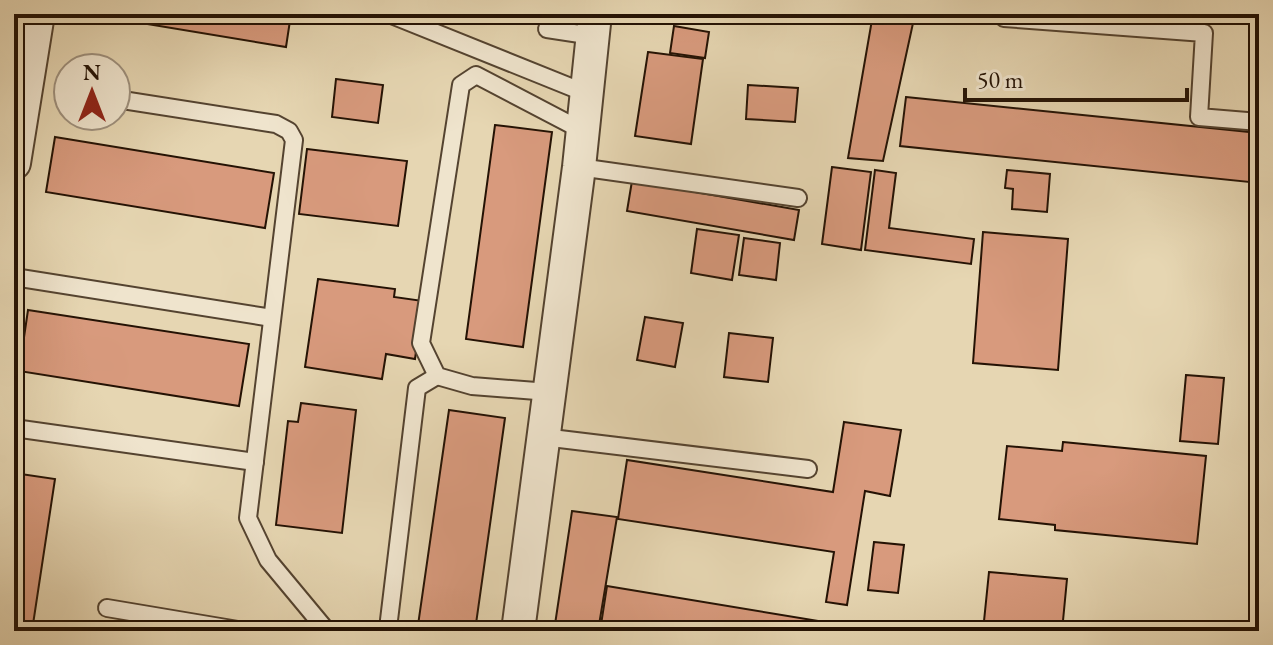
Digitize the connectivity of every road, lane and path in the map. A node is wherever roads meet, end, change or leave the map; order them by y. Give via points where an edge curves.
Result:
1 (38, 14) edge
2 (389, 14) edge
3 (1004, 14) edge
4 (1205, 14) edge
5 (1060, 18) edge
6 (594, 25) edge
7 (547, 29) dead end
8 (1204, 33) junction
9 (588, 94) junction
10 (132, 102) edge
11 (1259, 122) edge
12 (583, 131) junction
13 (14, 163) edge
14 (579, 167) junction
15 (798, 198) dead end
16 (14, 277) edge
17 (272, 318) junction
18 (437, 376) junction
19 (549, 392) junction
20 (14, 428) edge
21 (543, 437) junction
22 (255, 462) junction
23 (808, 469) dead end
24 (107, 608) dead end
25 (389, 620) dead end
26 (244, 631) edge
27 (327, 631) edge
28 (518, 631) edge

1 - 13 street
2 - 9 lane
3 - 5 lane
4 - 8 lane
5 - 8 lane
6 - 7 lane
6 - 9 street
8 - 11 lane via 1199,117
9 - 12 street
10 - 17 lane via 276,124 289,131 294,140
12 - 14 street
12 - 18 lane via 476,75 461,85 421,343
14 - 15 lane
14 - 19 street
16 - 17 lane
17 - 22 lane
18 - 19 lane via 472,386
18 - 25 lane via 417,388
19 - 21 street
20 - 22 lane
21 - 23 lane
21 - 28 street
22 - 27 lane via 248,518 268,560
24 - 26 lane

